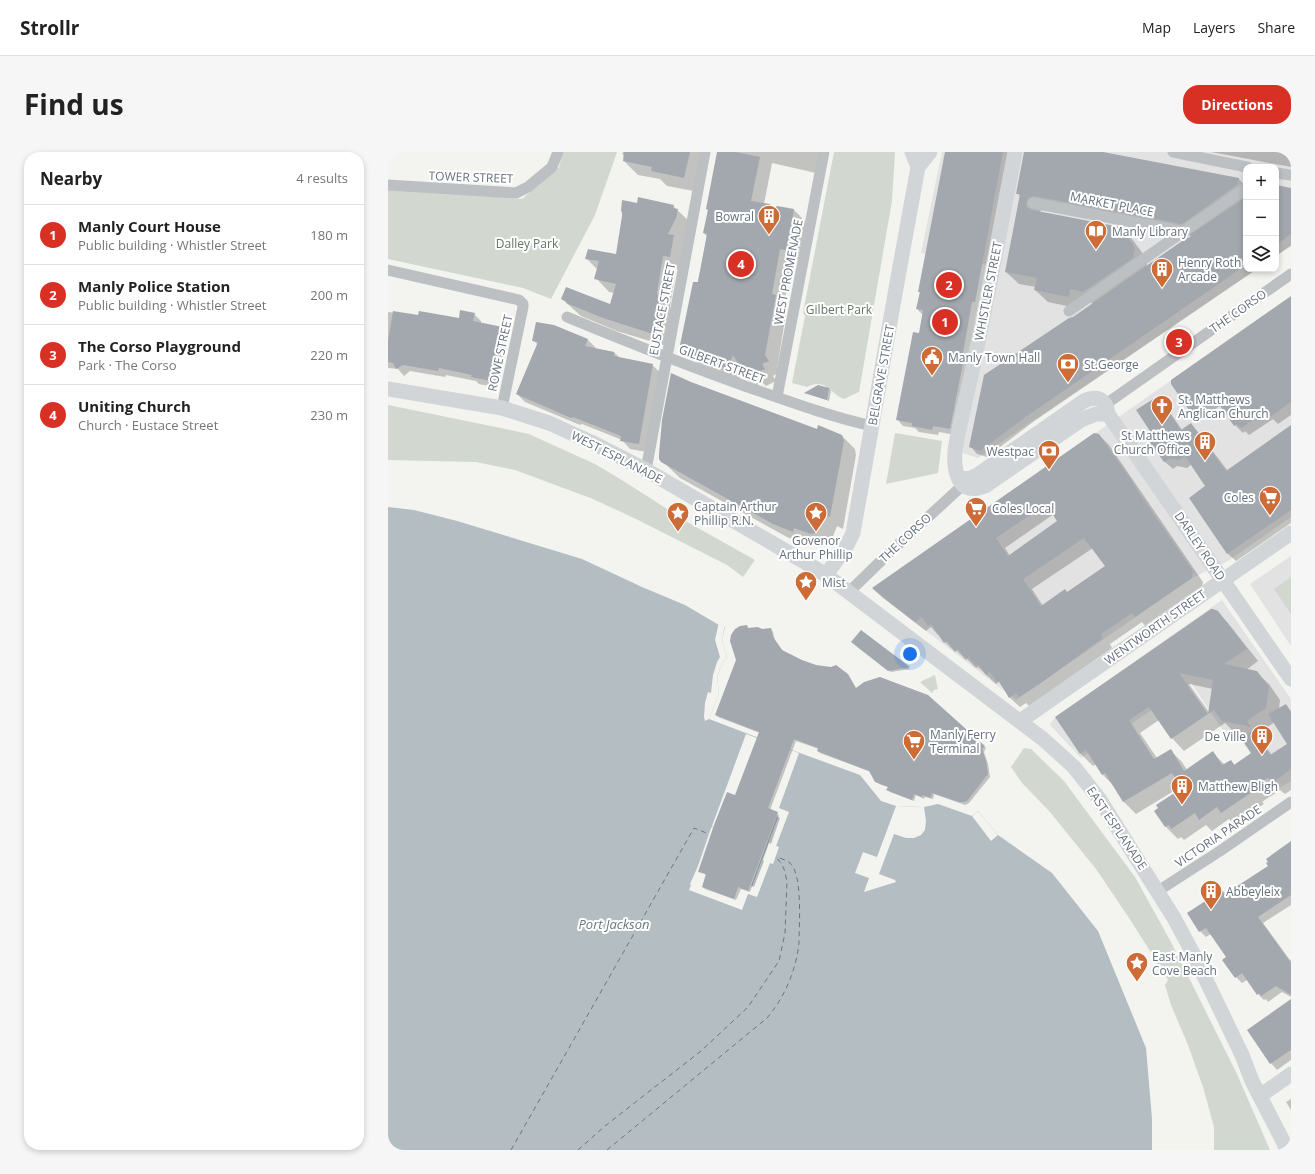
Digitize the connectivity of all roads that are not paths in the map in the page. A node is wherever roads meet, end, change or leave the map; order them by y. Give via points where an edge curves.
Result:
1 (558, 152) edge
2 (705, 152) edge
3 (824, 152) edge
4 (912, 152) edge
5 (930, 152) edge
6 (1015, 152) edge
7 (1175, 152) edge
8 (1243, 166) edge
9 (918, 167) junction
10 (1279, 173) edge
11 (1291, 175) edge
12 (388, 185) edge
13 (1243, 190) edge
14 (1033, 202) dead end
15 (1185, 232) junction
16 (388, 270) edge
17 (1291, 274) edge
18 (1069, 311) dead end
19 (567, 317) dead end
20 (666, 357) junction
21 (388, 389) edge
22 (777, 398) junction
23 (502, 408) junction
24 (1107, 409) junction
25 (872, 426) junction
26 (646, 470) junction
27 (961, 481) junction
28 (1291, 533) edge
29 (826, 576) junction
30 (1223, 580) junction
31 (848, 593) junction
32 (1291, 679) edge
33 (1020, 721) junction
34 (1291, 802) edge
35 (1158, 891) junction
36 (1291, 1074) edge
37 (1260, 1096) junction
38 (1286, 1150) edge

1 - 12 street, TOWER STREET via 552,167 528,187 516,193
2 - 20 street, EUSTACE STREET
3 - 22 street, WEST PROMENADE
4 - 9 street
5 - 9 street, BELGRAVE STREET
6 - 27 street, WHISTLER STREET via 955,449 956,470
7 - 8 street
9 - 25 street, BELGRAVE STREET
10 - 11 street
13 - 15 street
14 - 15 street, MARKET PLACE
15 - 18 street
16 - 23 street, ROWE STREET via 519,300 523,307
17 - 24 street, THE CORSO
19 - 20 street, GILBERT STREET
20 - 22 street, GILBERT STREET
20 - 26 street, EUSTACE STREET
21 - 23 street, WEST ESPLANADE
22 - 25 street, GILBERT STREET
23 - 26 street, WEST ESPLANADE via 549,423
24 - 27 street, THE CORSO via 1081,420 985,486 971,489
24 - 30 street, DARLEY ROAD
25 - 29 street, BELGRAVE STREET via 854,533
26 - 29 street, WEST ESPLANADE via 810,564
27 - 31 street, THE CORSO
28 - 30 street, WENTWORTH STREET
29 - 31 street, EAST ESPLANADE
30 - 32 street, DARLEY ROAD
30 - 33 street, WENTWORTH STREET
31 - 33 street, EAST ESPLANADE
33 - 35 street, EAST ESPLANADE via 1057,750 1092,789
34 - 35 street, VICTORIA PARADE
35 - 37 street, EAST ESPLANADE via 1195,957
36 - 37 street
37 - 38 street, EAST ESPLANADE

